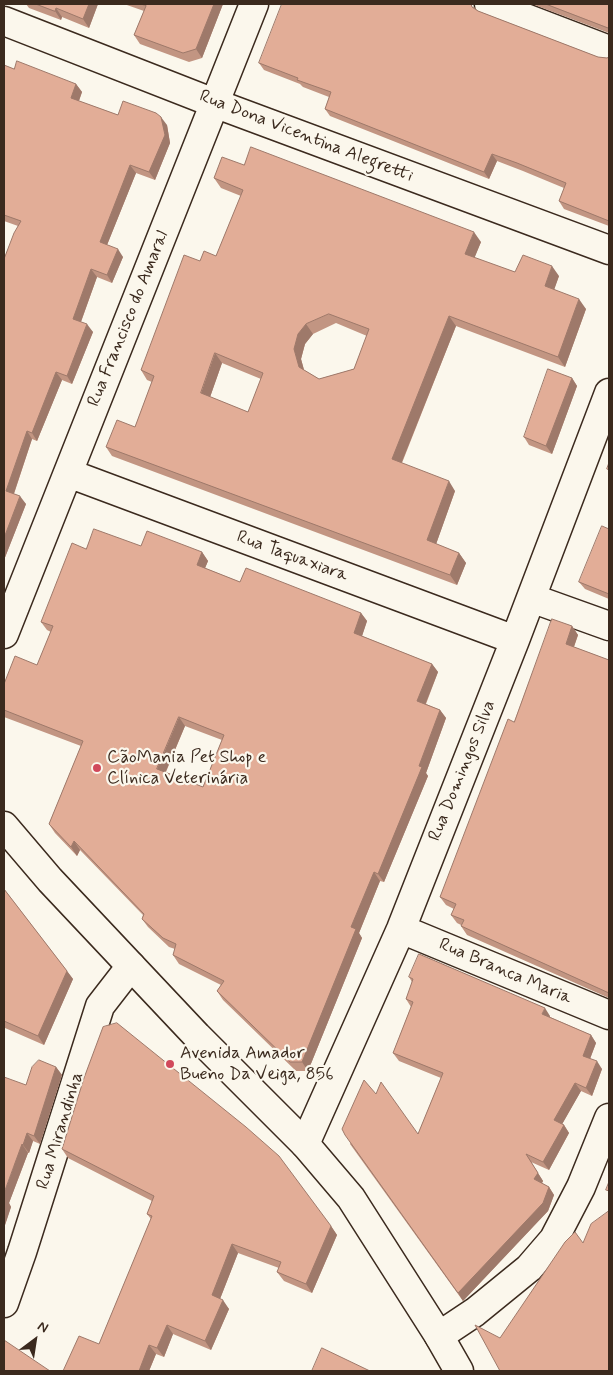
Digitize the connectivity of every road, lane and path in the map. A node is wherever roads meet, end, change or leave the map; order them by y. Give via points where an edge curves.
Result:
1 (254, 4) edge
2 (489, 4) edge
3 (4, 21) edge
4 (609, 50) edge
5 (214, 103) junction
6 (609, 250) edge
7 (609, 393) edge
8 (68, 473) junction
9 (531, 598) junction
10 (609, 626) edge
11 (4, 634) edge
12 (515, 640) junction
13 (4, 826) edge
14 (401, 928) junction
15 (130, 966) junction
16 (609, 1015) edge
17 (609, 1118) edge
18 (305, 1144) junction
19 (4, 1303) edge
20 (439, 1336) junction
21 (459, 1371) edge

1 - 5 street, Rua Francisco do Amaral
2 - 4 street
3 - 5 street, Rua Dona Vicentina Alegretti
5 - 6 street, Rua Dona Vicentina Alegretti
5 - 8 street, Rua Francisco do Amaral
7 - 9 street, Rua Domingos Silva
8 - 11 street, Rua Francisco do Amaral
8 - 12 street, Rua Taquaxiara
9 - 10 street
9 - 12 street, Rua Domingos Silva
12 - 14 street, Rua Domingos Silva
13 - 15 street
14 - 16 street, Rua Branca Maria
14 - 18 street, Rua Domingos Silva
15 - 18 street
15 - 19 street, Rua Mirandinha via 100,1006
17 - 20 street via 581,1187 554,1239 529,1268 475,1312
18 - 20 street via 350,1198
20 - 21 street

